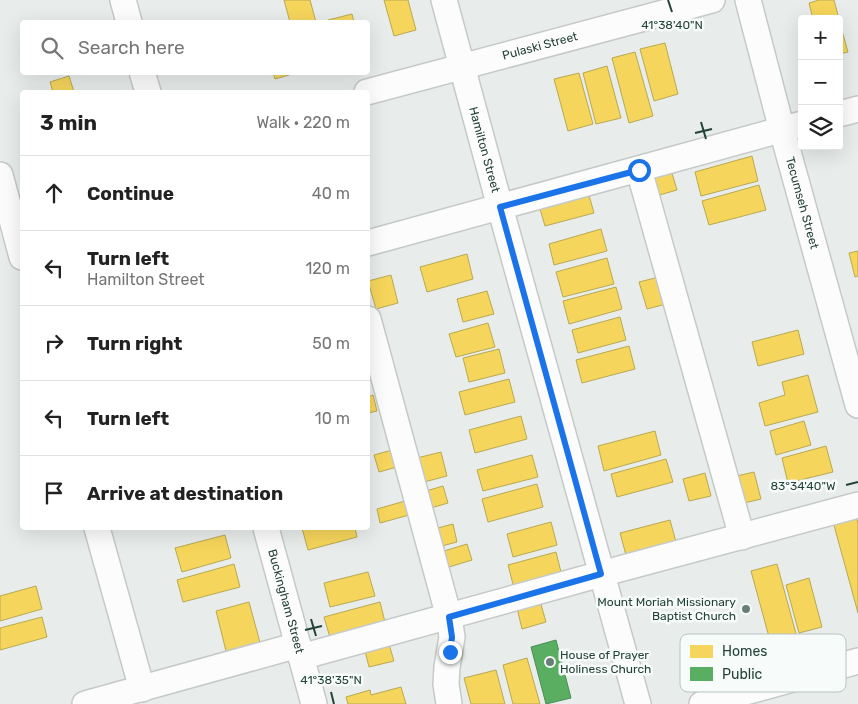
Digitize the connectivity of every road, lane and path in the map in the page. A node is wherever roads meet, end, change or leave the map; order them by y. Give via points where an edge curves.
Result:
1 (444, 0) edge
2 (712, 0) edge
3 (748, 0) edge
4 (462, 67) junction
5 (143, 75) edge
6 (147, 90) edge
7 (370, 91) edge
8 (858, 109) edge
9 (843, 113) edge
10 (792, 127) edge
11 (639, 170) junction
12 (7, 186) edge
13 (500, 207) junction
14 (370, 242) edge
15 (20, 248) edge
16 (370, 326) edge
17 (858, 405) edge
18 (858, 506) edge
19 (98, 530) edge
20 (267, 530) edge
21 (742, 537) junction
22 (601, 574) junction
23 (449, 617) junction
24 (300, 651) junction
25 (858, 661) edge
26 (846, 666) edge
27 (142, 689) junction
28 (783, 693) edge
29 (85, 704) edge
30 (314, 704) edge
31 (449, 704) edge
32 (638, 704) edge
33 (702, 704) edge

1 - 4 street, Hamilton Street
2 - 4 street, Pulaski Street
3 - 10 street, Tecumseh Street
4 - 7 street, Pulaski Street
4 - 13 street, Hamilton Street
5 - 6 street
8 - 9 street
10 - 11 street
10 - 17 street, Tecumseh Street
11 - 13 street
11 - 21 street
12 - 15 street
13 - 14 street
13 - 22 street, Hamilton Street
16 - 23 street
18 - 21 street
19 - 27 street
20 - 24 street, Buckingham Street
21 - 22 street
22 - 23 street
22 - 32 street, Hamilton Street
23 - 24 street
23 - 31 street via 452,637 446,684
24 - 27 street
24 - 30 street, Buckingham Street
25 - 26 street
27 - 29 street
28 - 33 street

